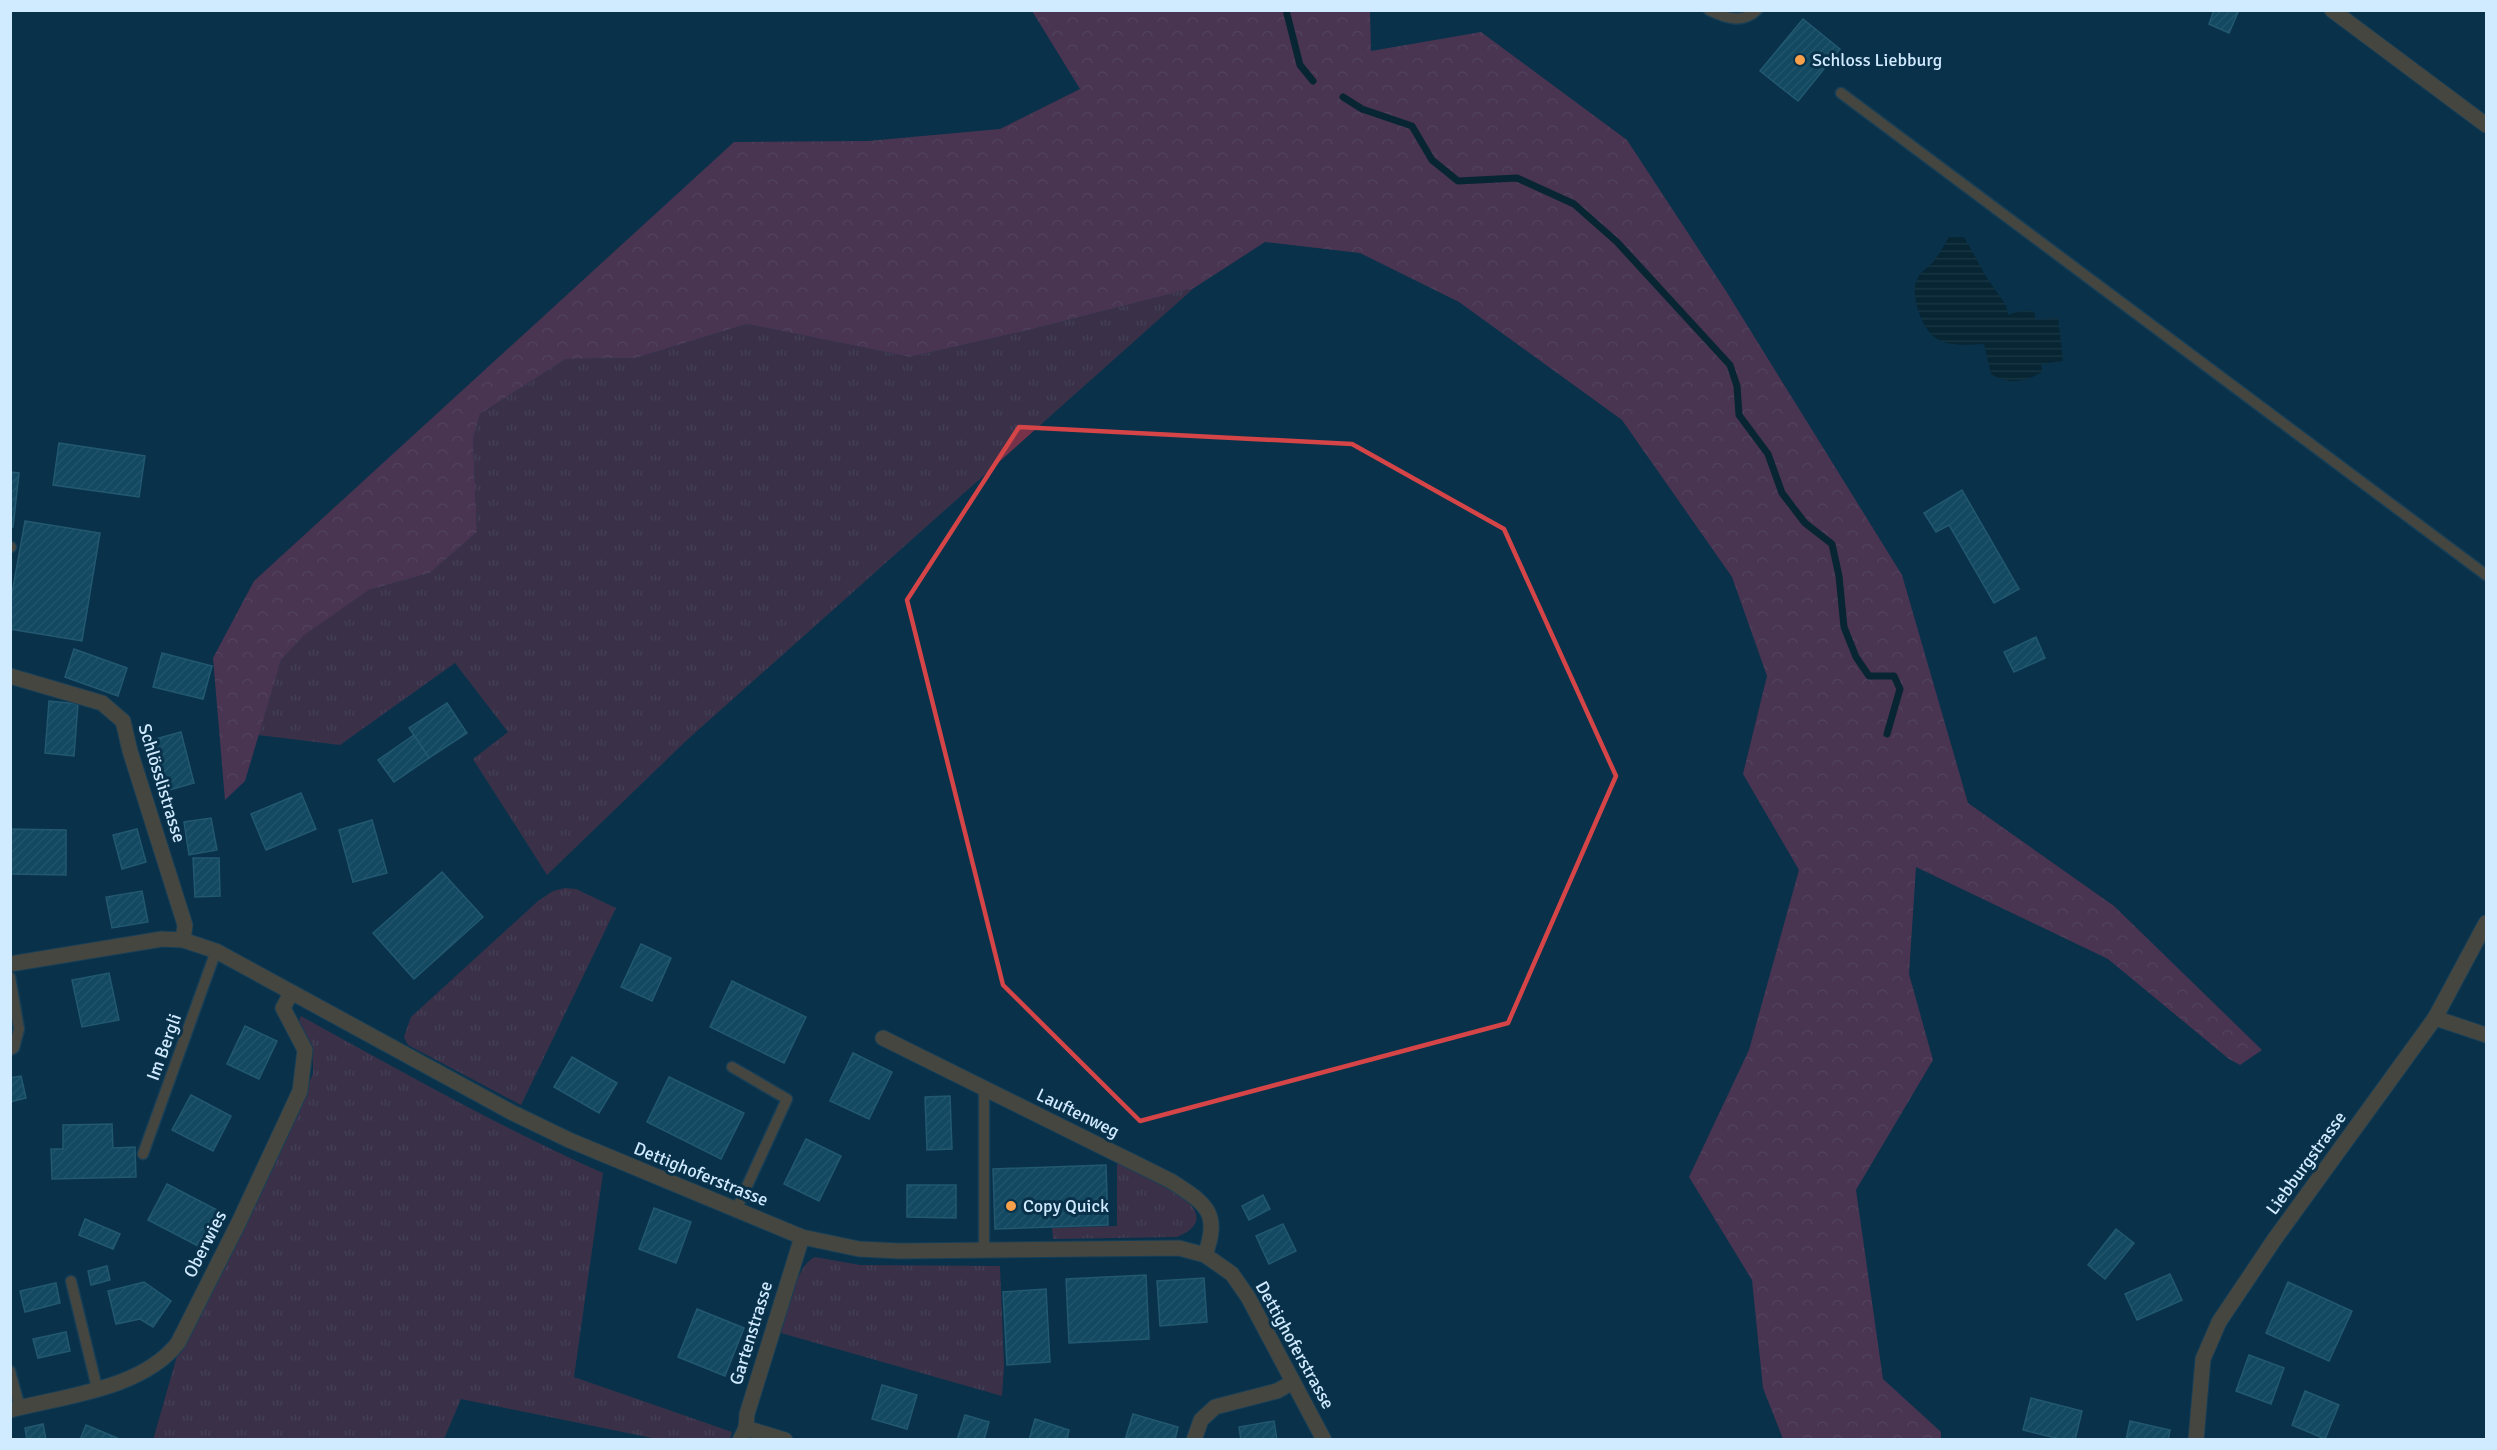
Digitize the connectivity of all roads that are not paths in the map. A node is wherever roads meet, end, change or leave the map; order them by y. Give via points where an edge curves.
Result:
1 (1709, 10) edge
2 (1757, 10) edge
3 (2332, 10) edge
4 (1841, 93) dead end
5 (2487, 125) edge
6 (2487, 575) edge
7 (10, 676) edge
8 (2487, 923) edge
9 (183, 940) junction
10 (216, 951) junction
11 (10, 964) edge
12 (10, 977) edge
13 (291, 993) junction
14 (2435, 1018) junction
15 (2487, 1035) edge
16 (883, 1038) dead end
17 (10, 1050) edge
18 (732, 1067) dead end
19 (984, 1089) junction
20 (143, 1154) dead end
21 (736, 1210) junction
22 (802, 1237) junction
23 (984, 1250) junction
24 (1204, 1255) junction
25 (70, 1281) dead end
26 (10, 1371) edge
27 (1293, 1382) junction
28 (97, 1388) junction
29 (15, 1409) edge
30 (743, 1434) edge
31 (785, 1440) edge
32 (1194, 1440) edge
33 (1324, 1440) edge
34 (2196, 1440) edge

1 - 2 lane via 1736,19
3 - 5 street
4 - 6 lane
7 - 9 street, Schlösslistrasse via 102,703 123,721 185,926
8 - 14 street, Liebburgstrasse
9 - 10 street, Dettighoferstrasse
9 - 11 street, Dettighoferstrasse via 134,942
10 - 13 street, Dettighoferstrasse
10 - 20 lane, Im Bergli
12 - 17 lane via 20,1029
13 - 21 street, Dettighoferstrasse via 511,1112
13 - 28 street, Oberwies via 283,1008 305,1050 300,1090 239,1222 178,1343 167,1356 141,1375
14 - 15 street
14 - 34 street, Liebburgstrasse via 2219,1322 2203,1359
16 - 19 street, Lauftenweg
18 - 21 lane via 787,1099
19 - 23 lane
19 - 24 street, Lauftenweg via 1171,1181 1198,1199 1211,1218
21 - 22 street, Dettighoferstrasse
22 - 23 street, Dettighoferstrasse via 859,1249
22 - 30 street, Gartenstrasse
23 - 24 street, Dettighoferstrasse via 1179,1248
24 - 27 street, Dettighoferstrasse via 1232,1274
25 - 28 lane
26 - 29 lane
27 - 32 street via 1277,1391 1215,1407 1201,1420
27 - 33 street, Dettighoferstrasse
28 - 29 street, Oberwies
30 - 31 street

